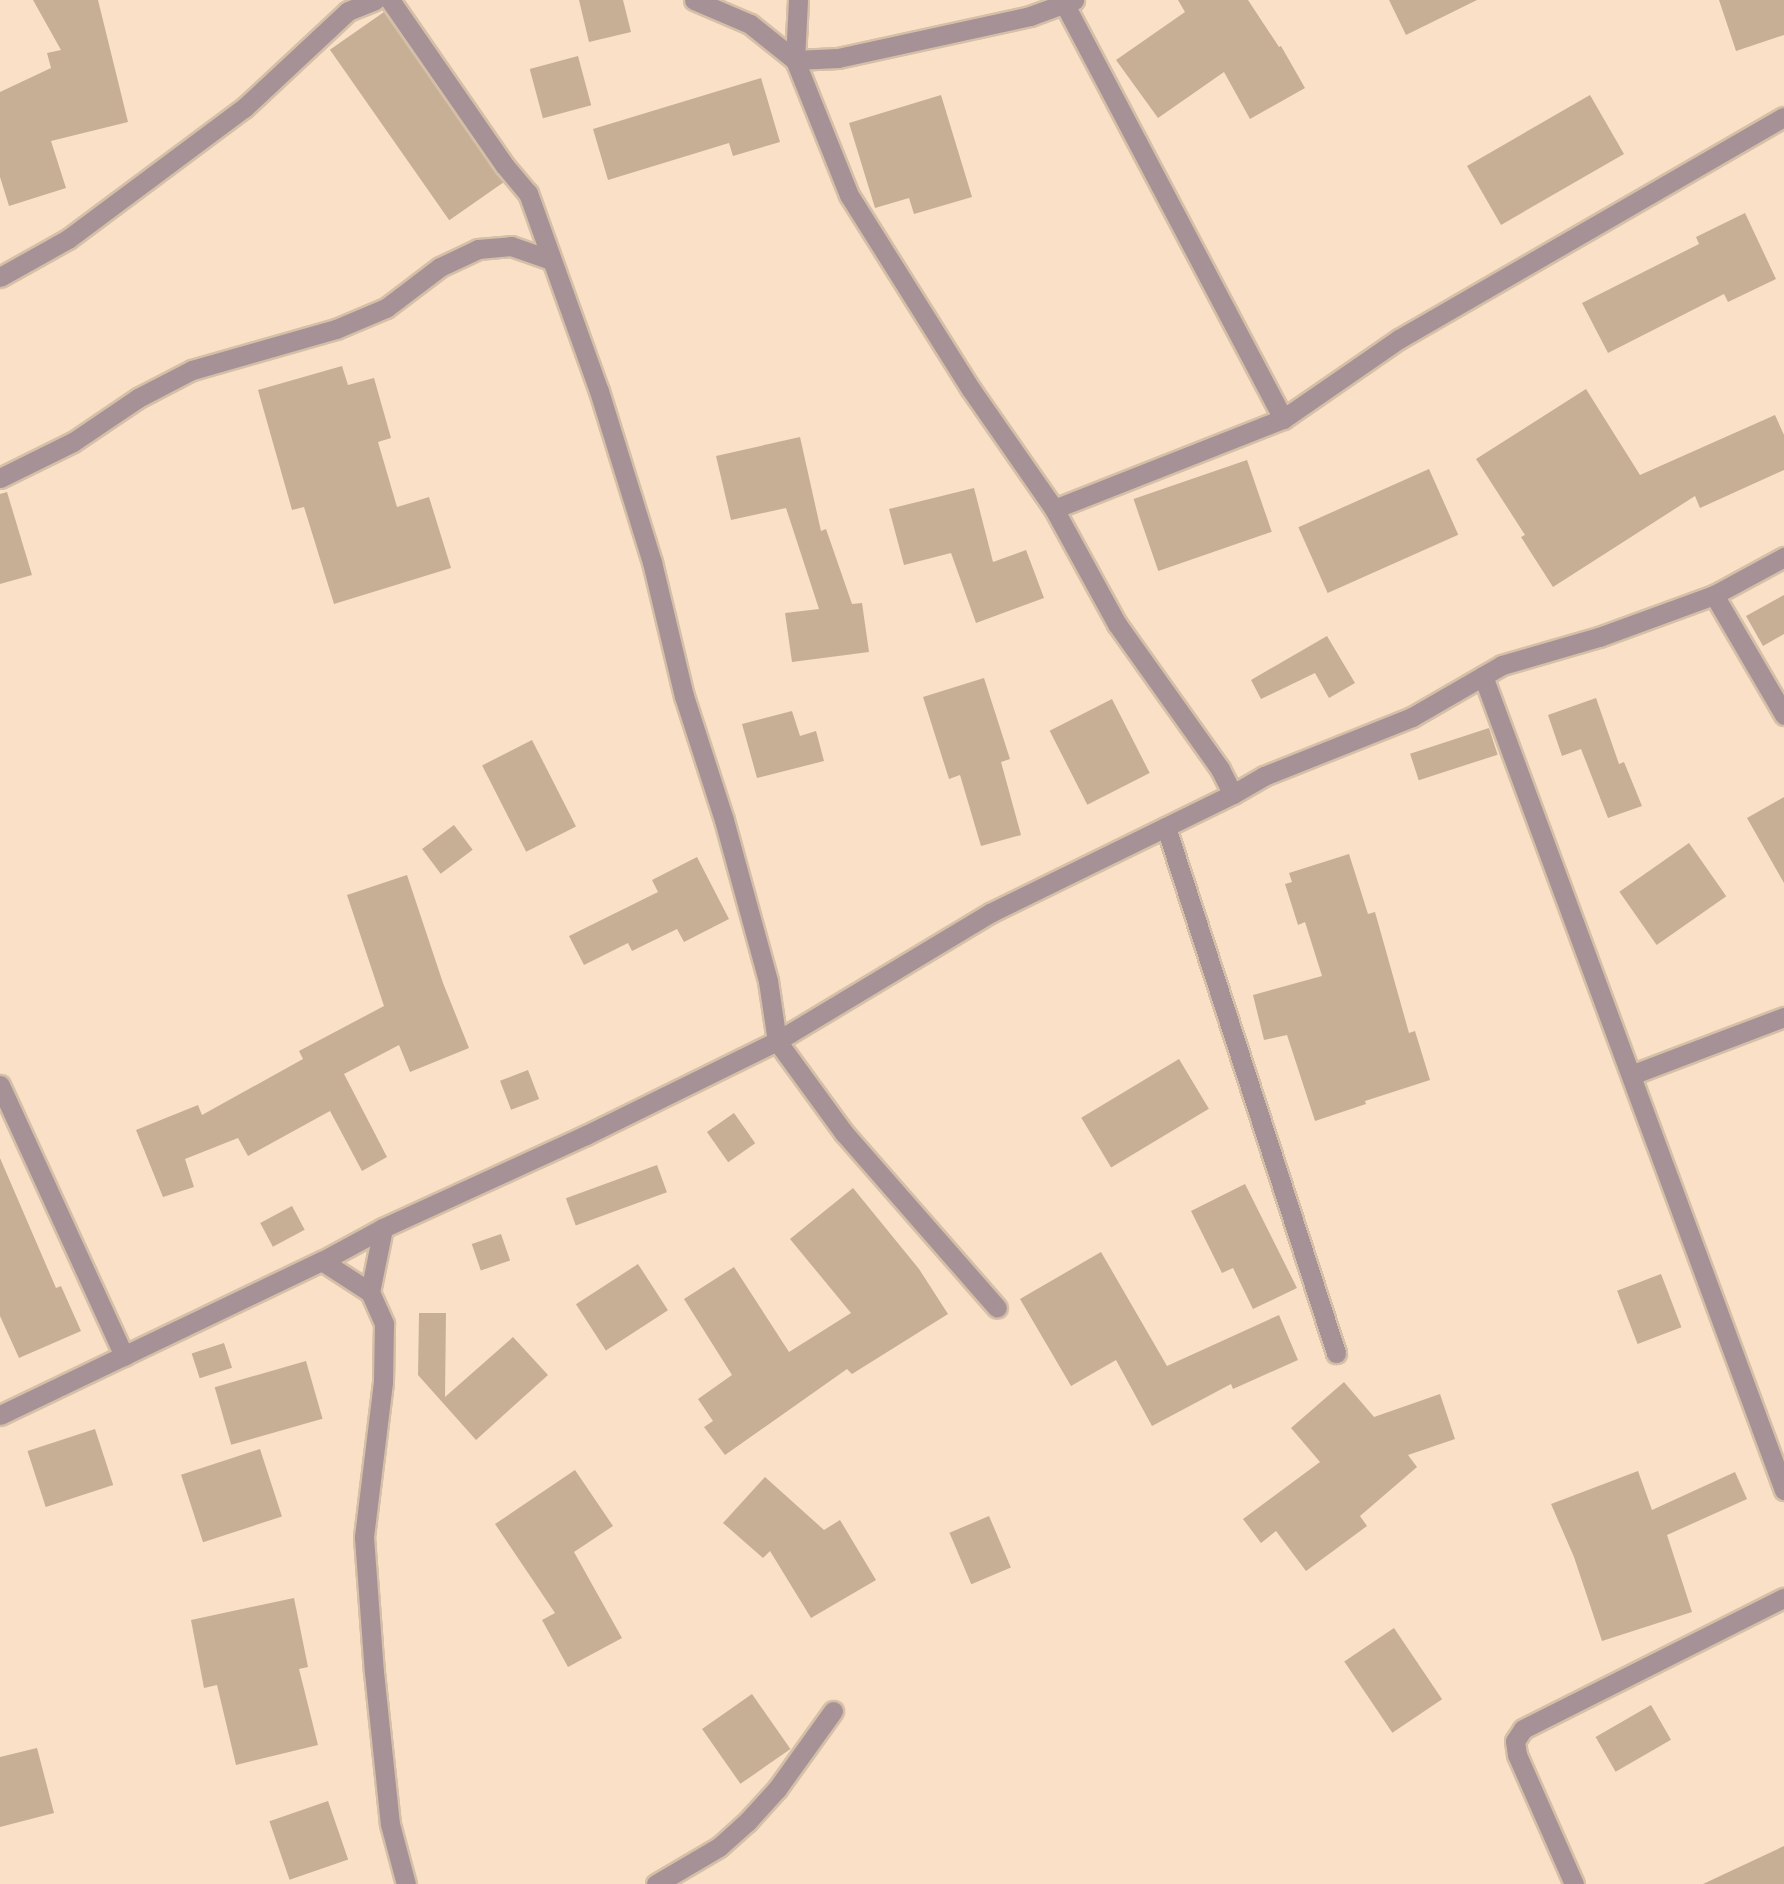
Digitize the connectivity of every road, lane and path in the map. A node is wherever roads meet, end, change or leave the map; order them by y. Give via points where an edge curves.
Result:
1 (375, 0) edge
2 (390, 0) edge
3 (694, 0) edge
4 (798, 0) edge
5 (1070, 3) edge
6 (795, 60) junction
7 (1784, 117) edge
8 (551, 260) junction
9 (0, 277) edge
10 (1283, 419) junction
11 (0, 478) edge
12 (1054, 509) junction
13 (1784, 557) edge
14 (1714, 595) junction
15 (1483, 676) junction
16 (1784, 715) edge
17 (1233, 794) junction
18 (1166, 827) junction
19 (1784, 1017) edge
20 (776, 1041) junction
21 (1631, 1075) junction
22 (0, 1085) edge
23 (383, 1228) junction
24 (322, 1261) junction
25 (370, 1292) junction
26 (997, 1308) dead end
27 (1336, 1353) dead end
28 (124, 1356) junction
29 (0, 1415) edge
30 (1784, 1490) edge
31 (1784, 1598) edge
32 (833, 1712) dead end
33 (406, 1884) edge
34 (656, 1884) edge
35 (1574, 1884) edge

1 - 9 street via 348,10 244,108 68,239
2 - 8 street via 528,193
3 - 6 street via 750,24
4 - 6 street
5 - 6 street via 838,58
5 - 10 street
6 - 12 street via 849,195 970,388
7 - 10 street via 1399,339
8 - 11 street via 511,246 478,248 440,267 386,308 336,330 192,370 138,398 73,442
8 - 20 street via 599,391 652,562 684,696 768,981
10 - 12 street
12 - 17 street via 1117,624
13 - 14 street
14 - 15 street
14 - 16 street
15 - 17 street via 1412,717 1264,776
15 - 21 street
17 - 18 street
18 - 20 street via 990,913
18 - 27 street
19 - 21 street
20 - 23 street
20 - 26 street via 844,1133
21 - 30 street
22 - 28 street
23 - 24 street
23 - 25 street
24 - 25 street
24 - 28 street
25 - 33 street via 384,1324 383,1382 364,1537 366,1591 390,1824
28 - 29 street
31 - 35 street via 1523,1729 1515,1741 1517,1755
32 - 34 street via 747,1822 719,1847

